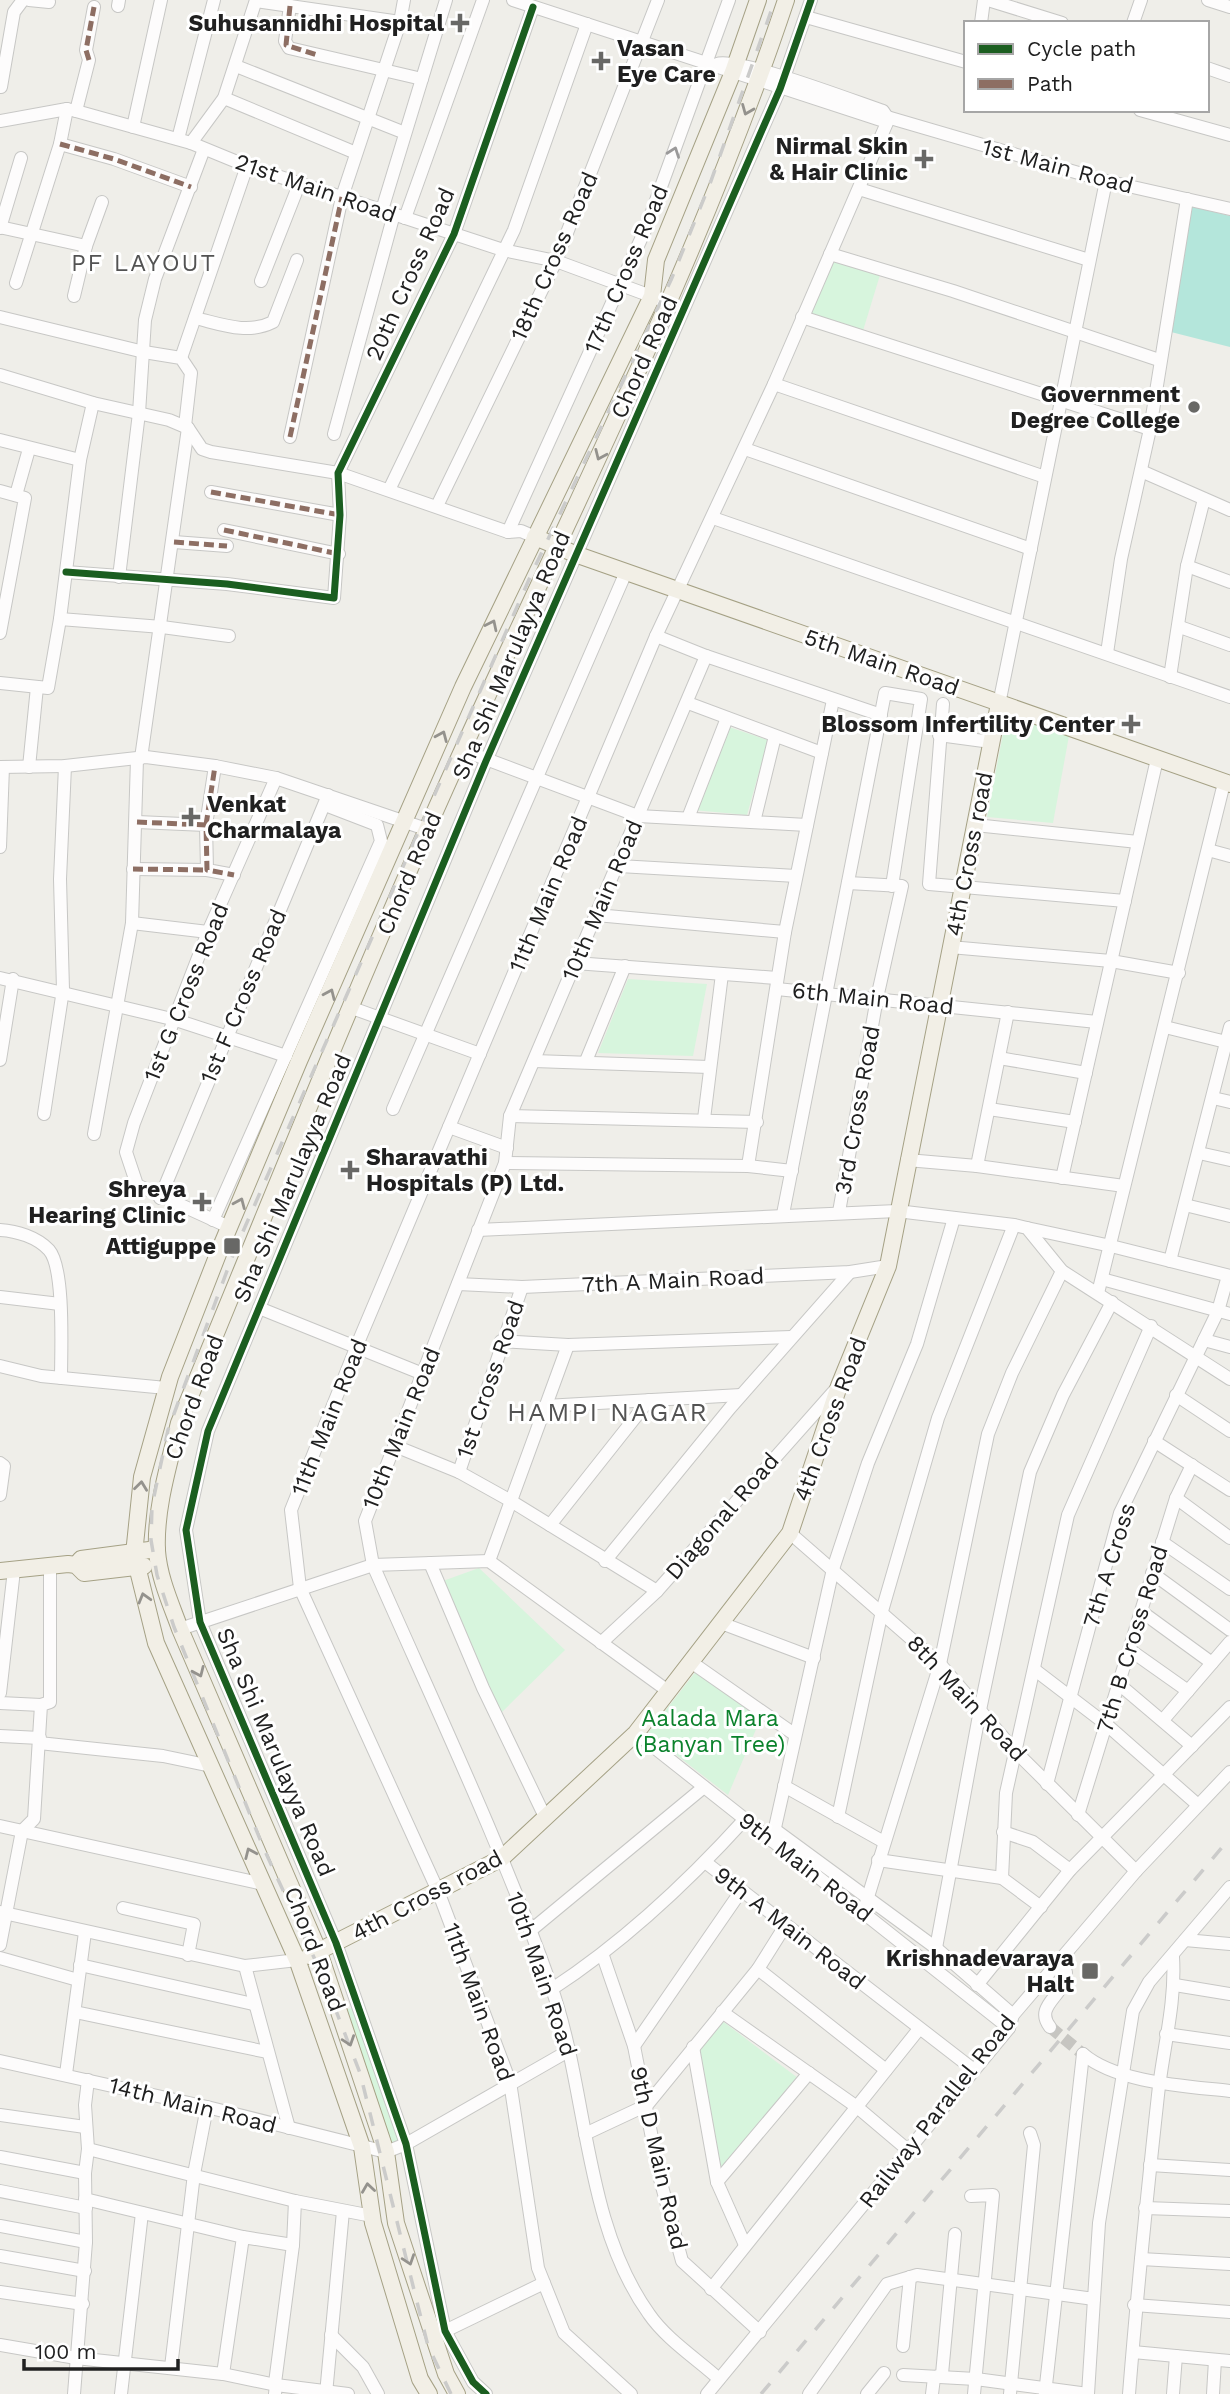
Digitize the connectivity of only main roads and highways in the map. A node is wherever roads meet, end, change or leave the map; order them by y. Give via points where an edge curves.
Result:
1 (758, 0) edge
2 (786, 0) edge
3 (535, 537) junction
4 (559, 546) junction
5 (999, 704) junction
6 (1227, 783) edge
7 (938, 1005) joint
8 (158, 1555) junction
9 (135, 1561) junction
10 (7, 1570) edge
11 (580, 1788) joint
12 (319, 1952) junction
13 (297, 1960) junction
14 (429, 2394) edge
15 (457, 2394) edge

1 - 3 main road, Chord Road via 656,260 652,296
2 -> 4 main road, Chord Road via 669,303
3 - 4 main road, 5th Main Road
9 -> 3 main road, Chord Road via 142,1477 166,1388 229,1227 463,687
4 - 5 main road, 5th Main Road
4 - 8 main road, Chord Road via 426,830 179,1423 163,1487
5 - 6 main road, 5th Main Road
5 - 7 main road, 4th Cross road
7 - 11 main road, 4th Cross Road via 888,1266 839,1386 790,1533 636,1733
8 - 9 main road
8 -> 12 main road, Chord Road via 180,1629
9 - 10 main road via 81,1559 76,1565
13 -> 9 main road, Chord Road via 156,1643
11 - 12 main road, 4th Cross road via 502,1858
12 - 13 main road, 4th Cross road
12 -> 15 main road, Chord Road via 386,2152 397,2223 446,2374
14 -> 13 main road, Chord Road via 420,2379 372,2216 362,2147

